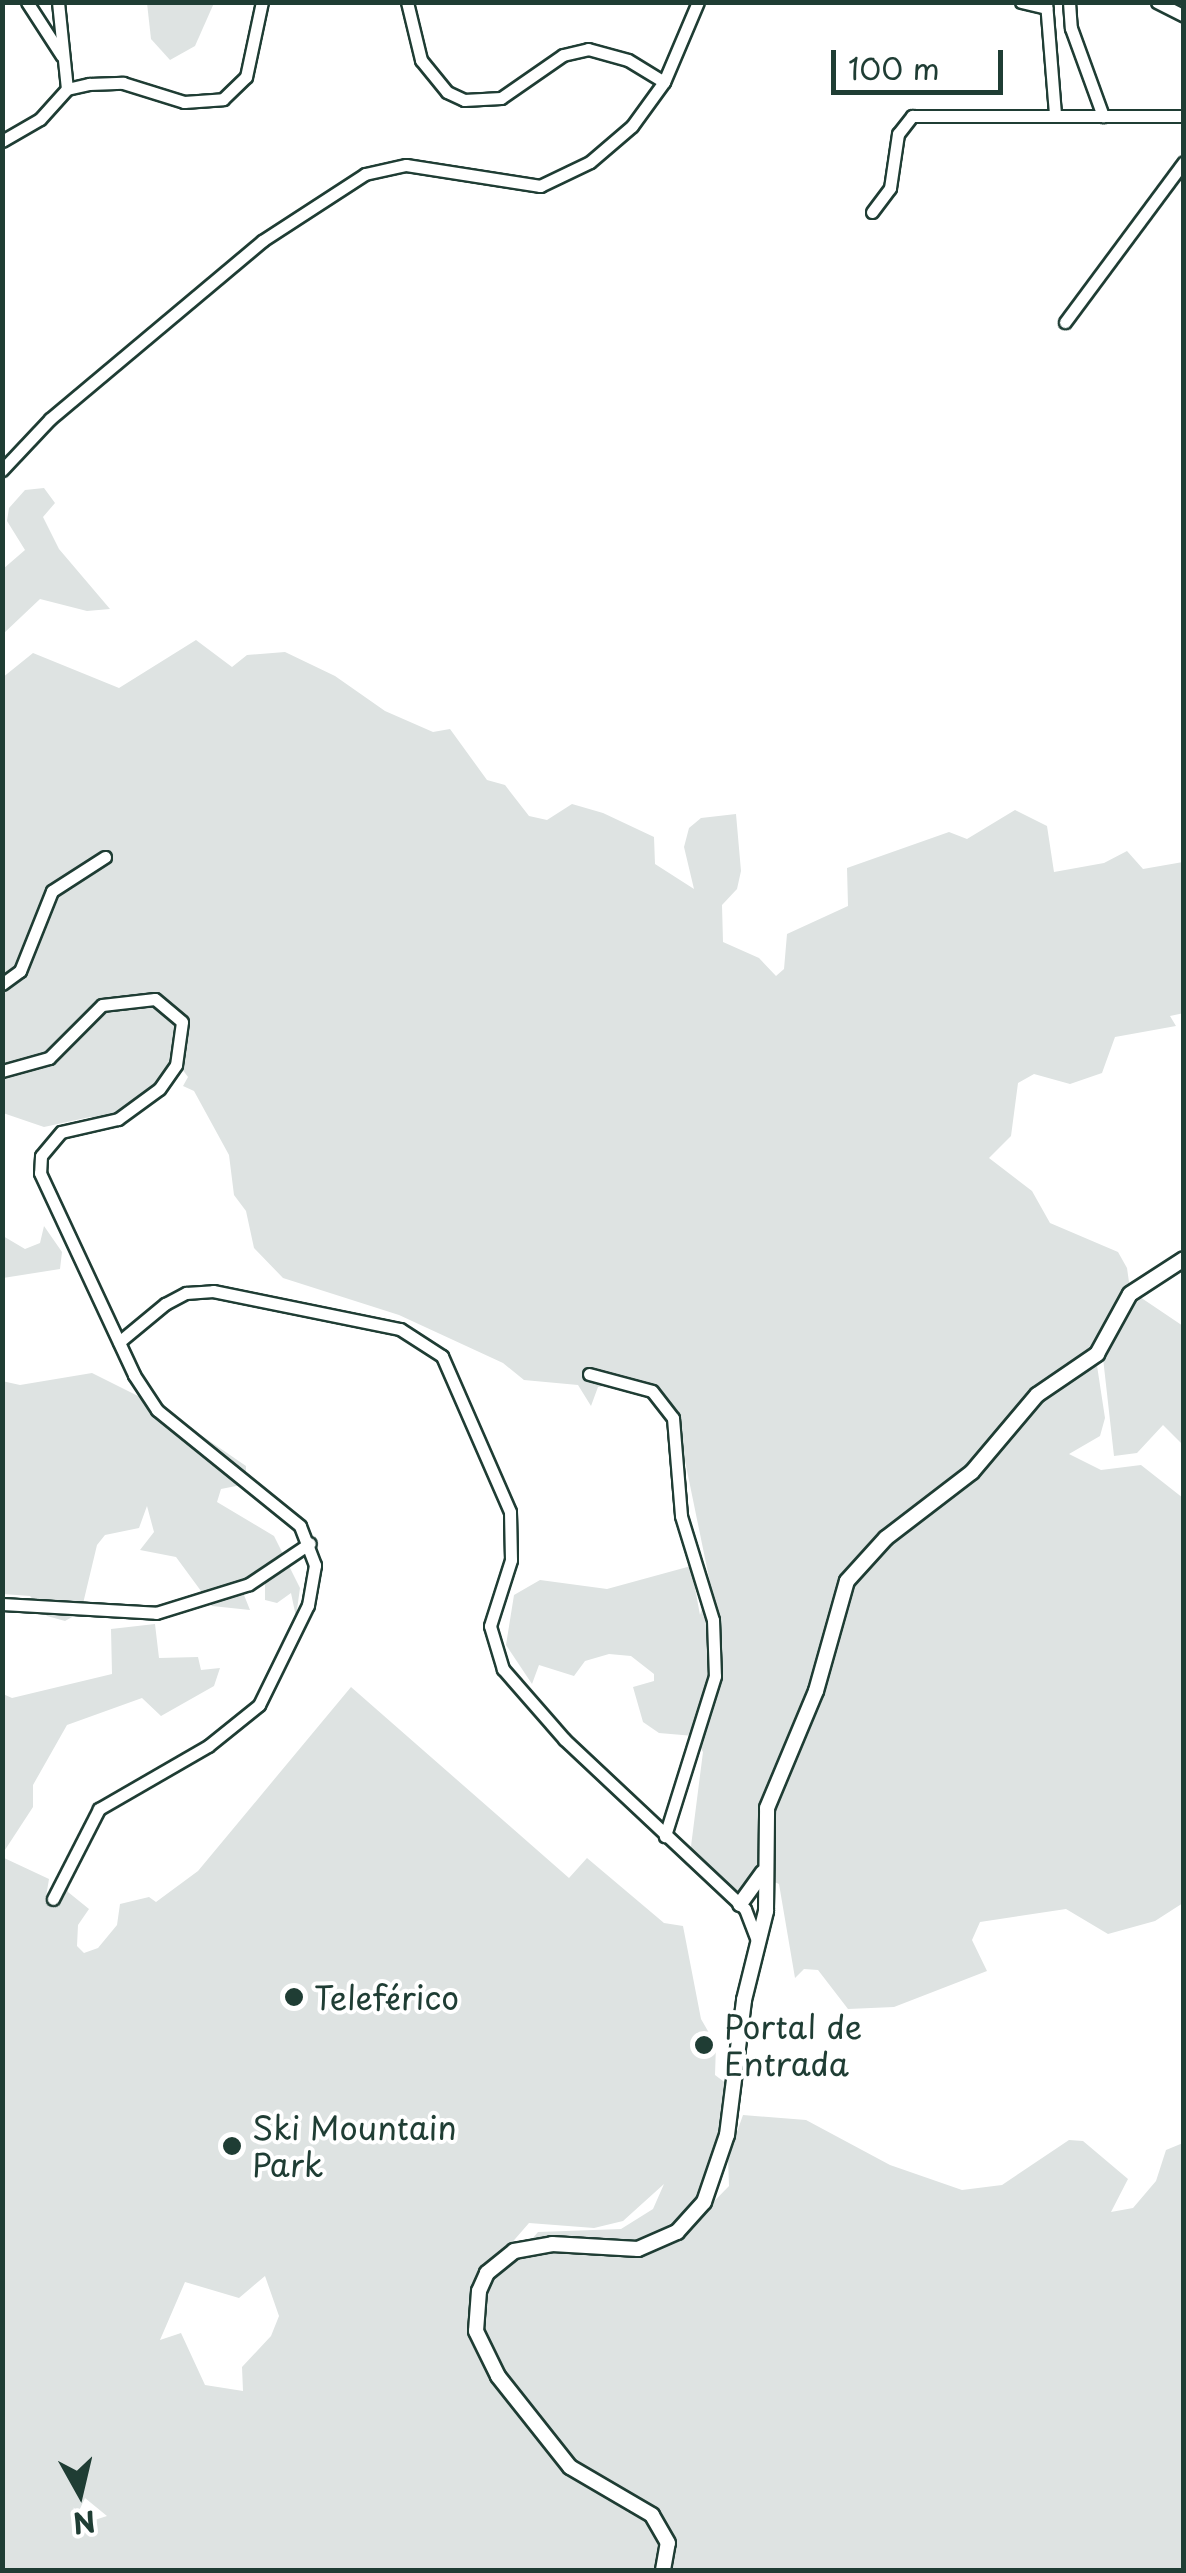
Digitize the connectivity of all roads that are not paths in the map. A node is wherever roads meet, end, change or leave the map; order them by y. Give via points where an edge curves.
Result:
1 (27, 2) edge
2 (58, 2) edge
3 (262, 2) edge
4 (407, 2) edge
5 (698, 2) edge
6 (1021, 2) edge
7 (1069, 2) edge
8 (1157, 2) edge
9 (1046, 5) edge
10 (1184, 16) edge
11 (62, 56) junction
12 (664, 82) junction
13 (68, 89) junction
14 (1055, 113) junction
15 (1103, 116) junction
16 (1184, 116) edge
17 (2, 141) edge
18 (1184, 162) edge
19 (872, 212) dead end
20 (1065, 322) dead end
21 (2, 470) edge
22 (105, 858) dead end
23 (2, 984) edge
24 (2, 1070) edge
25 (1184, 1259) edge
26 (120, 1342) junction
27 (589, 1374) dead end
28 (310, 1543) junction
29 (2, 1604) edge
30 (665, 1836) junction
31 (765, 1867) junction
32 (54, 1899) dead end
33 (742, 1906) junction
34 (766, 1911) junction
35 (757, 1941) junction
36 (663, 2570) edge

1 - 11 street
2 - 11 street
3 - 13 street via 246,77 223,99 184,102 111,82
4 - 12 street via 422,60 447,92 464,100 501,98 563,55 588,49 628,60
5 - 12 street
6 - 9 street
7 - 15 street via 1071,28
8 - 10 street
9 - 14 street
11 - 13 street
12 - 21 street via 632,126 554,182 527,185 406,165 365,174 262,240 50,420
13 - 17 street via 40,119
14 - 15 street
14 - 19 street via 912,116 898,134 890,188
15 - 16 street
18 - 20 street
22 - 23 street via 52,891 20,971
24 - 26 street via 49,1058 102,1005 155,999 182,1022 176,1065 138,1110 61,1132 48,1142 40,1173
25 - 31 street via 1130,1294 1096,1354 1037,1395 972,1472 855,1569 840,1598 816,1691 768,1808
26 - 28 street via 157,1410 300,1526
26 - 30 street via 165,1304 186,1293 213,1291 400,1329 442,1356 512,1523 511,1560 490,1626 492,1648 535,1709
27 - 30 street via 652,1391 673,1418 681,1516 713,1620 715,1676
28 - 29 street via 249,1584 156,1612
28 - 32 street via 314,1586 259,1705 208,1746 99,1809
30 - 33 street
31 - 33 street
31 - 34 street
33 - 34 street
33 - 35 street
34 - 35 street
35 - 36 street via 728,2135 714,2182 692,2218 662,2242 638,2250 552,2244 514,2251 488,2273 475,2311 484,2353 546,2442 570,2466 633,2500 664,2530

